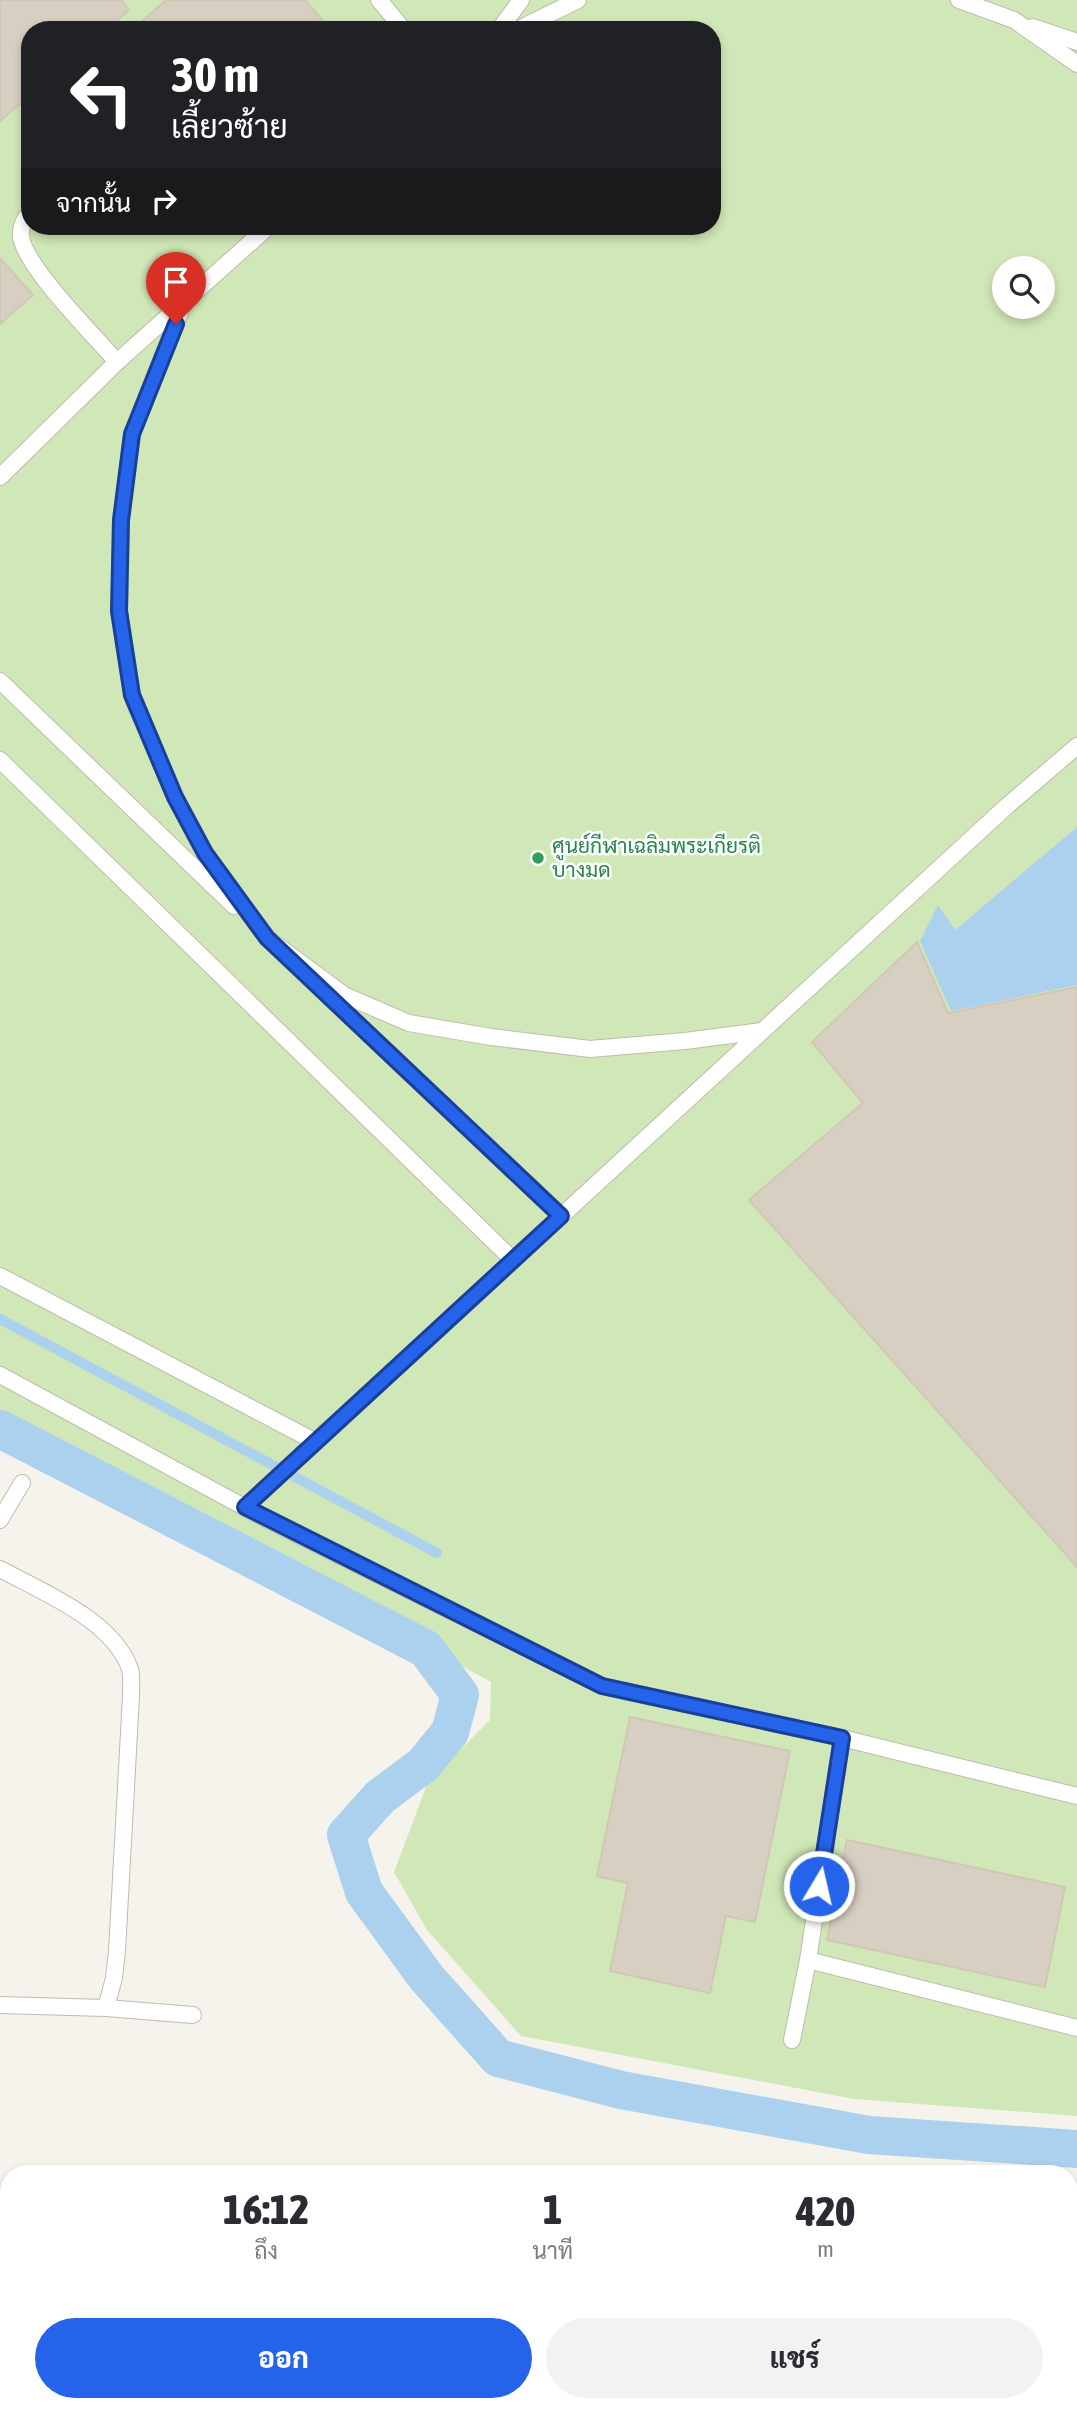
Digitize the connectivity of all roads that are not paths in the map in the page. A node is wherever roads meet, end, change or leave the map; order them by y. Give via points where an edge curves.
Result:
1 (379, 0) edge
2 (521, 0) edge
3 (578, 0) edge
4 (959, 0) edge
5 (1014, 20) junction
6 (396, 21) edge
7 (506, 21) edge
8 (534, 21) edge
9 (1077, 42) edge
10 (1077, 64) edge
11 (21, 230) edge
12 (259, 235) edge
13 (184, 302) junction
14 (117, 362) junction
15 (0, 477) edge
16 (0, 681) edge
17 (1077, 746) edge
18 (0, 760) edge
19 (267, 938) junction
20 (762, 1031) junction
21 (561, 1216) junction
22 (513, 1260) junction
23 (0, 1276) edge
24 (0, 1376) edge
25 (316, 1442) junction
26 (22, 1483) dead end
27 (245, 1507) junction
28 (0, 1520) edge
29 (0, 1569) edge
30 (842, 1738) junction
31 (1077, 1796) edge
32 (807, 1960) junction
33 (0, 2005) edge
34 (106, 2008) junction
35 (193, 2015) dead end
36 (1077, 2028) edge
37 (792, 2040) dead end

1 - 6 lane
2 - 7 lane
3 - 8 lane
4 - 5 lane
5 - 9 lane
5 - 10 lane
11 - 14 lane via 32,263
12 - 13 lane
13 - 14 lane
13 - 19 lane via 132,434 121,520 119,611 132,695 175,797 205,853
14 - 15 lane
16 - 19 lane
17 - 20 lane
18 - 22 lane
19 - 20 lane via 344,995 409,1023 590,1049
19 - 21 lane
20 - 21 lane
21 - 22 lane
22 - 25 lane
23 - 25 lane
24 - 27 lane
25 - 27 lane
26 - 28 lane
27 - 30 lane via 602,1686
29 - 34 lane via 86,1616 113,1641 130,1670 117,1951
30 - 31 lane
30 - 32 lane
32 - 36 lane
32 - 37 lane
33 - 34 lane
34 - 35 lane

